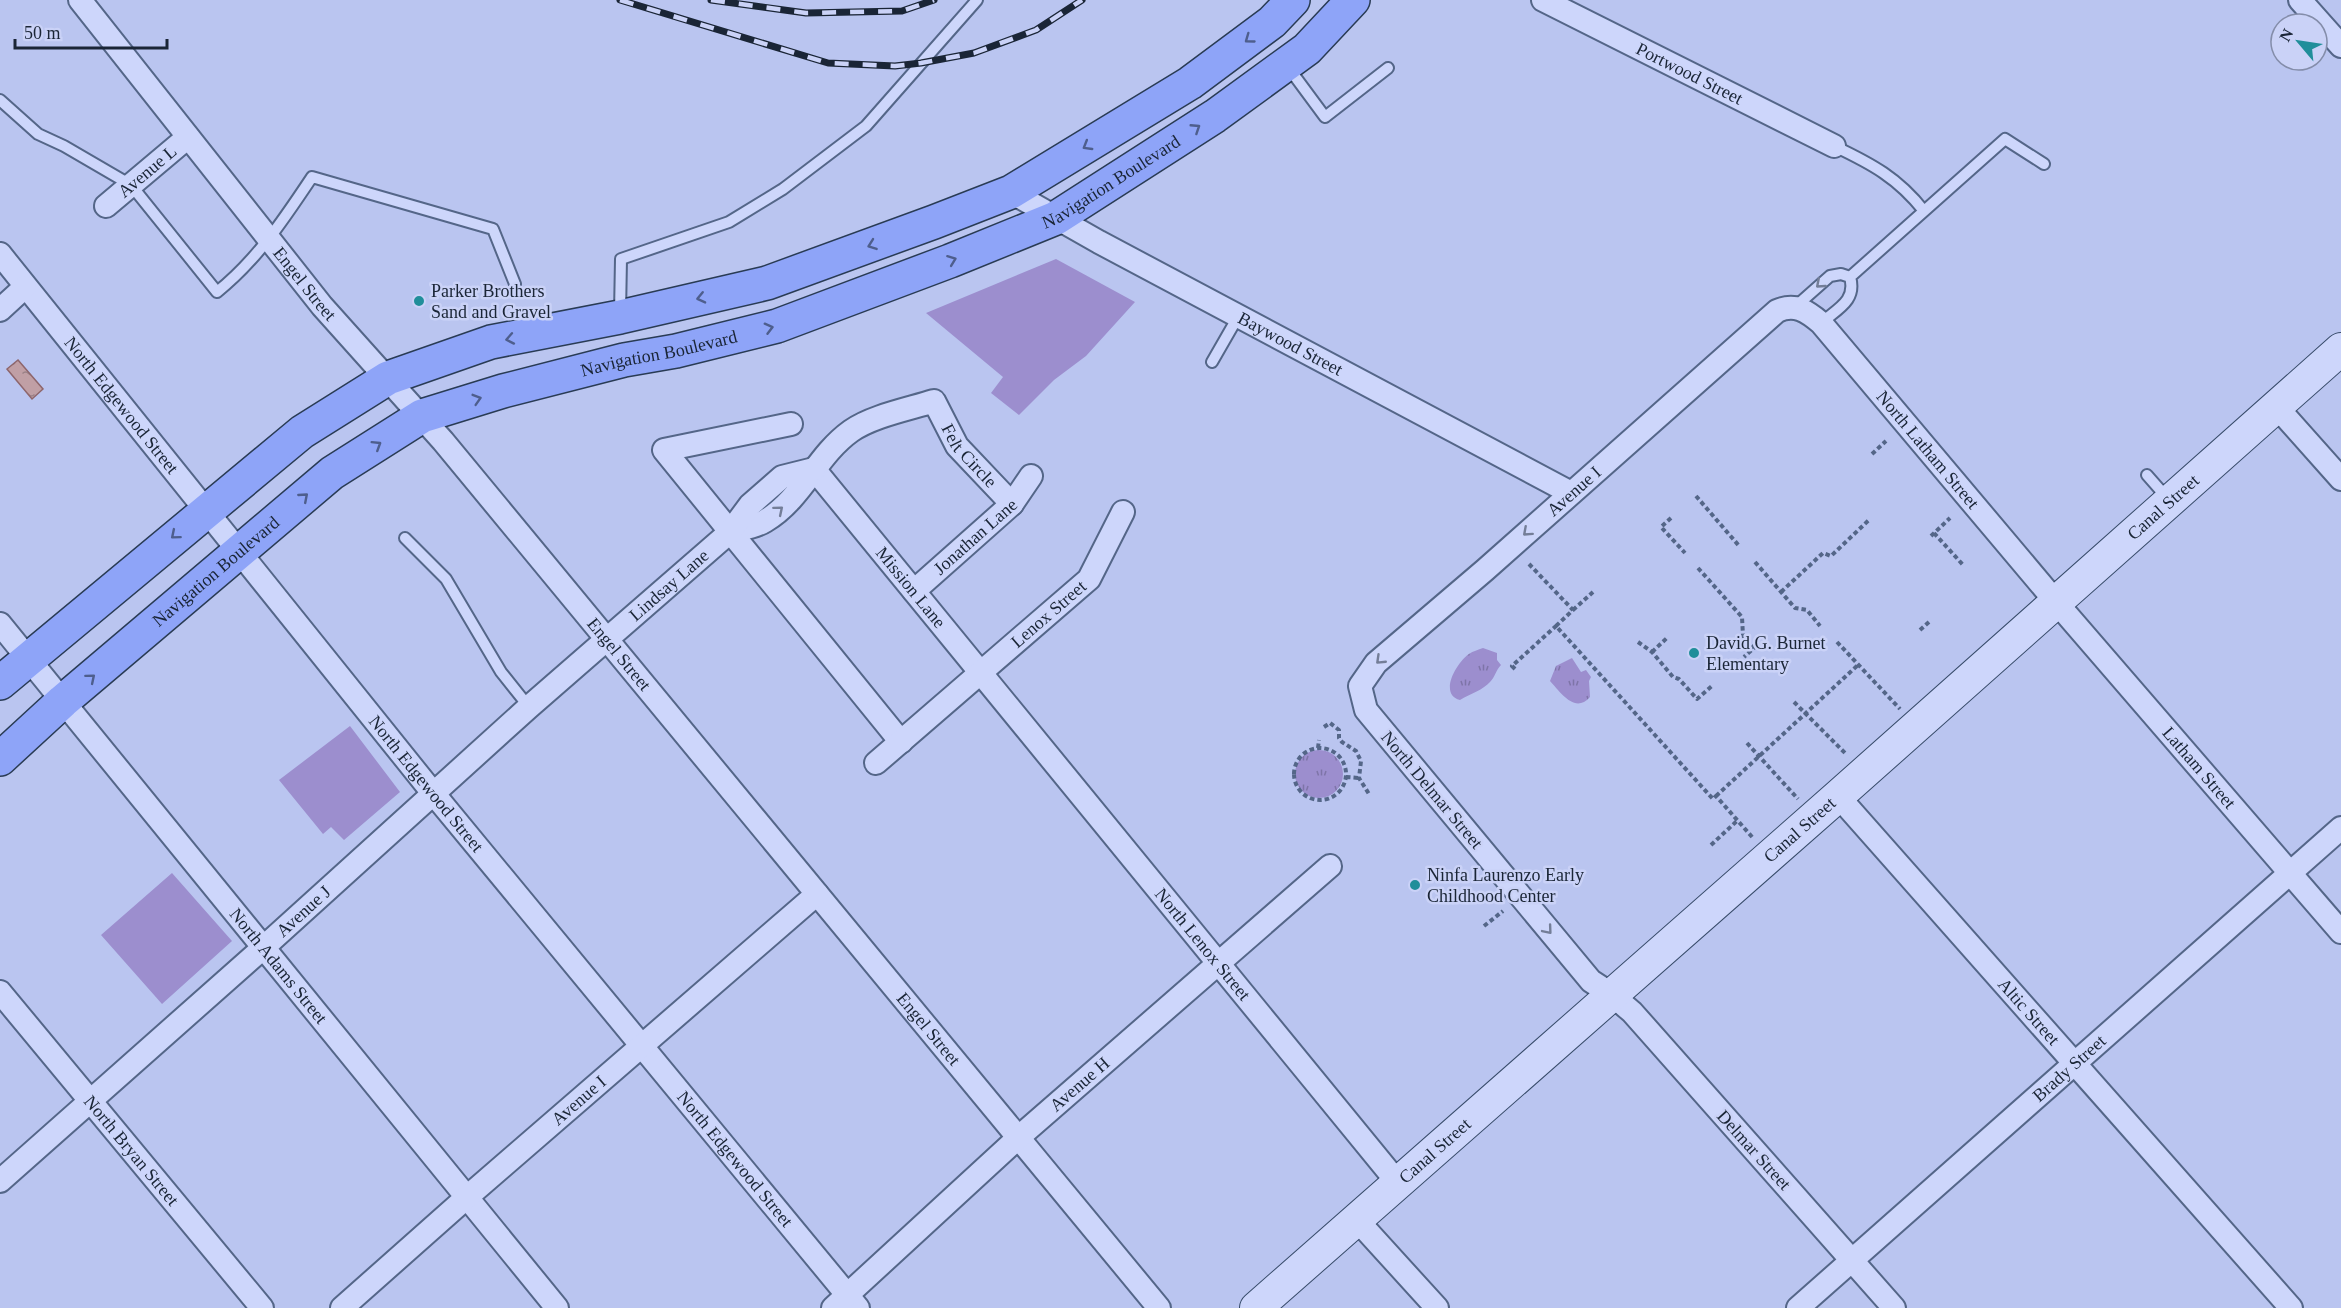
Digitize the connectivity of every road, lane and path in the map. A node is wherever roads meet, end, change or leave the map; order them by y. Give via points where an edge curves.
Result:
1 (80, 0) edge
2 (977, 0) edge
3 (1293, 0) edge
4 (1353, 0) edge
5 (1543, 0) edge
6 (2300, 0) edge
7 (2341, 46) edge
8 (1286, 64) junction
9 (1388, 68) dead end
10 (0, 100) edge
11 (188, 137) junction
12 (1834, 146) joint
13 (2044, 164) dead end
14 (132, 184) junction
15 (1011, 192) junction
16 (106, 206) dead end
17 (1924, 211) junction
18 (1056, 219) junction
19 (270, 239) junction
20 (0, 254) edge
21 (1850, 277) junction
22 (515, 284) dead end
23 (25, 287) junction
24 (1794, 307) junction
25 (0, 310) edge
26 (1239, 315) junction
27 (620, 317) junction
28 (1821, 323) junction
29 (2341, 349) edge
30 (624, 360) junction
31 (1212, 362) dead end
32 (388, 378) junction
33 (934, 402) joint
34 (2276, 406) junction
35 (422, 416) junction
36 (791, 424) dead end
37 (1886, 441) dead end
38 (1872, 454) dead end
39 (814, 469) junction
40 (2147, 475) dead end
41 (1031, 476) dead end
42 (2341, 479) edge
43 (1571, 493) junction
44 (1696, 496) dead end
45 (2169, 500) junction
46 (1012, 504) junction
47 (206, 510) junction
48 (1123, 512) dead end
49 (1671, 518) dead end
50 (1950, 518) dead end
51 (1870, 519) dead end
52 (730, 532) junction
53 (405, 538) dead end
54 (1740, 547) dead end
55 (239, 552) junction
56 (1685, 553) dead end
57 (1755, 562) dead end
58 (1529, 564) dead end
59 (1964, 566) dead end
60 (1698, 568) dead end
61 (914, 591) junction
62 (1593, 592) dead end
63 (1781, 592) junction
64 (2056, 602) junction
65 (1573, 610) junction
66 (1929, 622) dead end
67 (0, 624) edge
68 (1556, 626) junction
69 (1820, 626) dead end
70 (1920, 630) dead end
71 (1668, 637) dead end
72 (608, 640) junction
73 (1638, 642) dead end
74 (1837, 642) dead end
75 (1652, 652) junction
76 (1744, 657) dead end
77 (28, 658) junction
78 (1858, 664) junction
79 (1515, 669) dead end
80 (980, 674) junction
81 (0, 683) edge
82 (1360, 686) joint
83 (1712, 686) dead end
84 (63, 701) junction
85 (1794, 702) dead end
86 (1007, 705) joint
87 (529, 707) junction
88 (1901, 711) dead end
89 (1806, 713) junction
90 (1324, 727) dead end
91 (1319, 740) dead end
92 (901, 742) junction
93 (1747, 743) dead end
94 (1318, 748) junction
95 (1759, 756) junction
96 (1850, 758) dead end
97 (0, 759) edge
98 (876, 763) dead end
99 (1346, 777) junction
100 (1359, 778) junction
101 (434, 793) junction
102 (1369, 794) dead end
103 (1716, 796) junction
104 (1838, 796) junction
105 (1801, 802) dead end
106 (1738, 820) junction
107 (2341, 828) edge
108 (1756, 840) dead end
109 (1711, 844) dead end
110 (1330, 866) dead end
111 (2290, 874) junction
112 (817, 894) junction
113 (1503, 911) dead end
114 (1484, 926) dead end
115 (2341, 932) edge
116 (264, 947) junction
117 (1217, 963) junction
118 (0, 992) edge
119 (1611, 994) junction
120 (642, 1046) junction
121 (2074, 1064) junction
122 (91, 1100) junction
123 (1019, 1137) junction
124 (0, 1181) edge
125 (1398, 1183) junction
126 (466, 1198) junction
127 (1357, 1220) junction
128 (1851, 1260) junction
129 (846, 1304) edge
130 (262, 1308) edge
131 (342, 1308) edge
132 (557, 1308) edge
133 (1159, 1308) edge
134 (1256, 1308) edge
135 (1437, 1308) edge
136 (1798, 1308) edge
137 (1894, 1308) edge
138 (2291, 1308) edge

1 - 11 street, Engel Street
2 - 27 lane via 866,126 783,189 729,222 621,259
3 -> 15 main road via 1272,22 1190,83
4 - 8 main road, Navigation Boulevard via 1307,49
5 - 12 street, Portwood Street
6 - 7 street
8 - 9 lane via 1325,117
18 -> 8 main road, Navigation Boulevard via 1215,116
10 - 14 lane via 38,134
11 - 14 street, Avenue L
11 - 19 street, Engel Street
12 - 17 lane via 1871,164 1908,190
13 - 17 lane via 2005,139
14 - 16 street, Avenue L
14 - 19 lane via 217,292 241,273
15 - 18 street, Baywood Street
15 -> 27 main road via 767,283
17 - 21 lane
18 - 26 street, Baywood Street
30 -> 18 main road, Navigation Boulevard via 777,326
19 - 22 lane via 312,177 493,229
19 - 32 street, Engel Street via 322,306
20 - 23 street, North Edgewood Street
21 -> 24 lane via 1830,276
21 - 28 lane via 1850,298
23 - 25 street
23 - 47 street, North Edgewood Street
24 - 28 street, North Latham Street
24 - 43 street, Avenue I via 1777,310
26 - 31 lane
26 - 43 street, Baywood Street
27 - 30 main road
27 -> 32 main road via 491,342
28 - 64 street, North Latham Street
29 - 34 street, Canal Street
35 -> 30 main road, Navigation Boulevard
32 - 35 street, Engel Street
32 - 47 main road via 302,432
33 - 39 street, Lindsay Lane via 864,423 837,443
33 - 46 street, Felt Circle via 957,446
34 - 42 street
34 - 45 street, Canal Street
55 -> 35 main road, Navigation Boulevard via 332,473
35 - 72 street, Engel Street
36 - 52 street via 664,450
37 - 38 path
39 - 52 street, Lindsay Lane via 799,493 764,522
39 - 61 street, Mission Lane
40 - 45 lane
41 - 46 street, Jonathan Lane
43 -> 82 street, Avenue I via 1376,663
44 - 54 path
45 - 64 street, Canal Street
46 - 61 street, Jonathan Lane
47 - 55 street, North Edgewood Street
47 -> 77 main road
48 - 80 street, Lenox Street via 1089,579
49 - 56 path via 1661,527
50 - 59 path via 1932,535
51 - 63 path via 1831,556 1822,553
52 - 72 street, Lindsay Lane
52 - 92 street
53 - 87 lane via 446,579 501,672
84 -> 55 main road, Navigation Boulevard
55 - 101 street, North Edgewood Street
57 - 63 path
58 - 65 path
60 - 76 path via 1742,617 1743,636 1754,648
61 - 80 street, Mission Lane
62 - 65 path
63 - 69 path via 1795,608 1807,610
64 - 104 street, Canal Street
64 - 111 street, Latham Street
65 - 68 path
66 - 70 path
67 - 77 street, North Adams Street
68 - 79 path via 1512,666
68 - 103 path via 1713,799
71 - 75 path
72 - 87 street, Avenue J
72 - 112 street, Engel Street
73 - 75 path
74 - 78 path
75 - 83 path via 1697,699
77 - 81 main road
77 - 84 street, North Adams Street
78 - 88 path
78 - 89 path
80 - 86 street, Mission Lane
80 - 92 street
82 -> 119 street, North Delmar Street via 1366,710 1591,981
84 - 97 main road, Navigation Boulevard
84 - 116 street, North Adams Street
85 - 89 path
86 - 117 street, North Lenox Street
87 - 101 street, Avenue J
89 - 95 path
89 - 96 path
90 - 100 path via 1335,725 1342,742 1356,751 1362,766
91 - 94 path
92 - 98 street
93 - 95 path
94 - 99 path via 1337,755
94 - 99 path via 1306,752 1295,764 1294,781 1298,789 1312,800 1322,801 1338,793
95 - 103 path
95 - 105 path
99 - 100 path
100 - 102 path
101 - 116 street, Avenue J
101 - 120 street, North Edgewood Street
103 - 106 path
104 - 119 street, Canal Street
104 - 121 street, Altic Street
106 - 108 path
106 - 109 path
107 - 111 street, Brady Street
110 - 117 street, Avenue H
111 - 115 street, Latham Street
111 - 121 street, Brady Street
112 - 120 street, Avenue I
112 - 123 street, Engel Street
113 - 114 path
116 - 122 street, Avenue J
116 - 126 street, North Adams Street
117 - 123 street, Avenue H
117 - 125 street, North Lenox Street
118 - 122 street, North Bryan Street
119 - 125 street, Canal Street
119 - 128 street, Delmar Street via 1632,1012
120 - 126 street, Avenue I
120 - 129 street, North Edgewood Street
121 - 128 street, Brady Street
121 - 138 street, Altic Street
122 - 124 street, Avenue J
122 - 130 street, North Bryan Street
123 - 129 street, Avenue H
123 - 133 street, Engel Street
125 - 127 street, Canal Street
126 - 131 street, Avenue I
126 - 132 street, North Adams Street
127 - 134 street, Canal Street
127 - 135 street
128 - 136 street, Brady Street
128 - 137 street, Delmar Street

